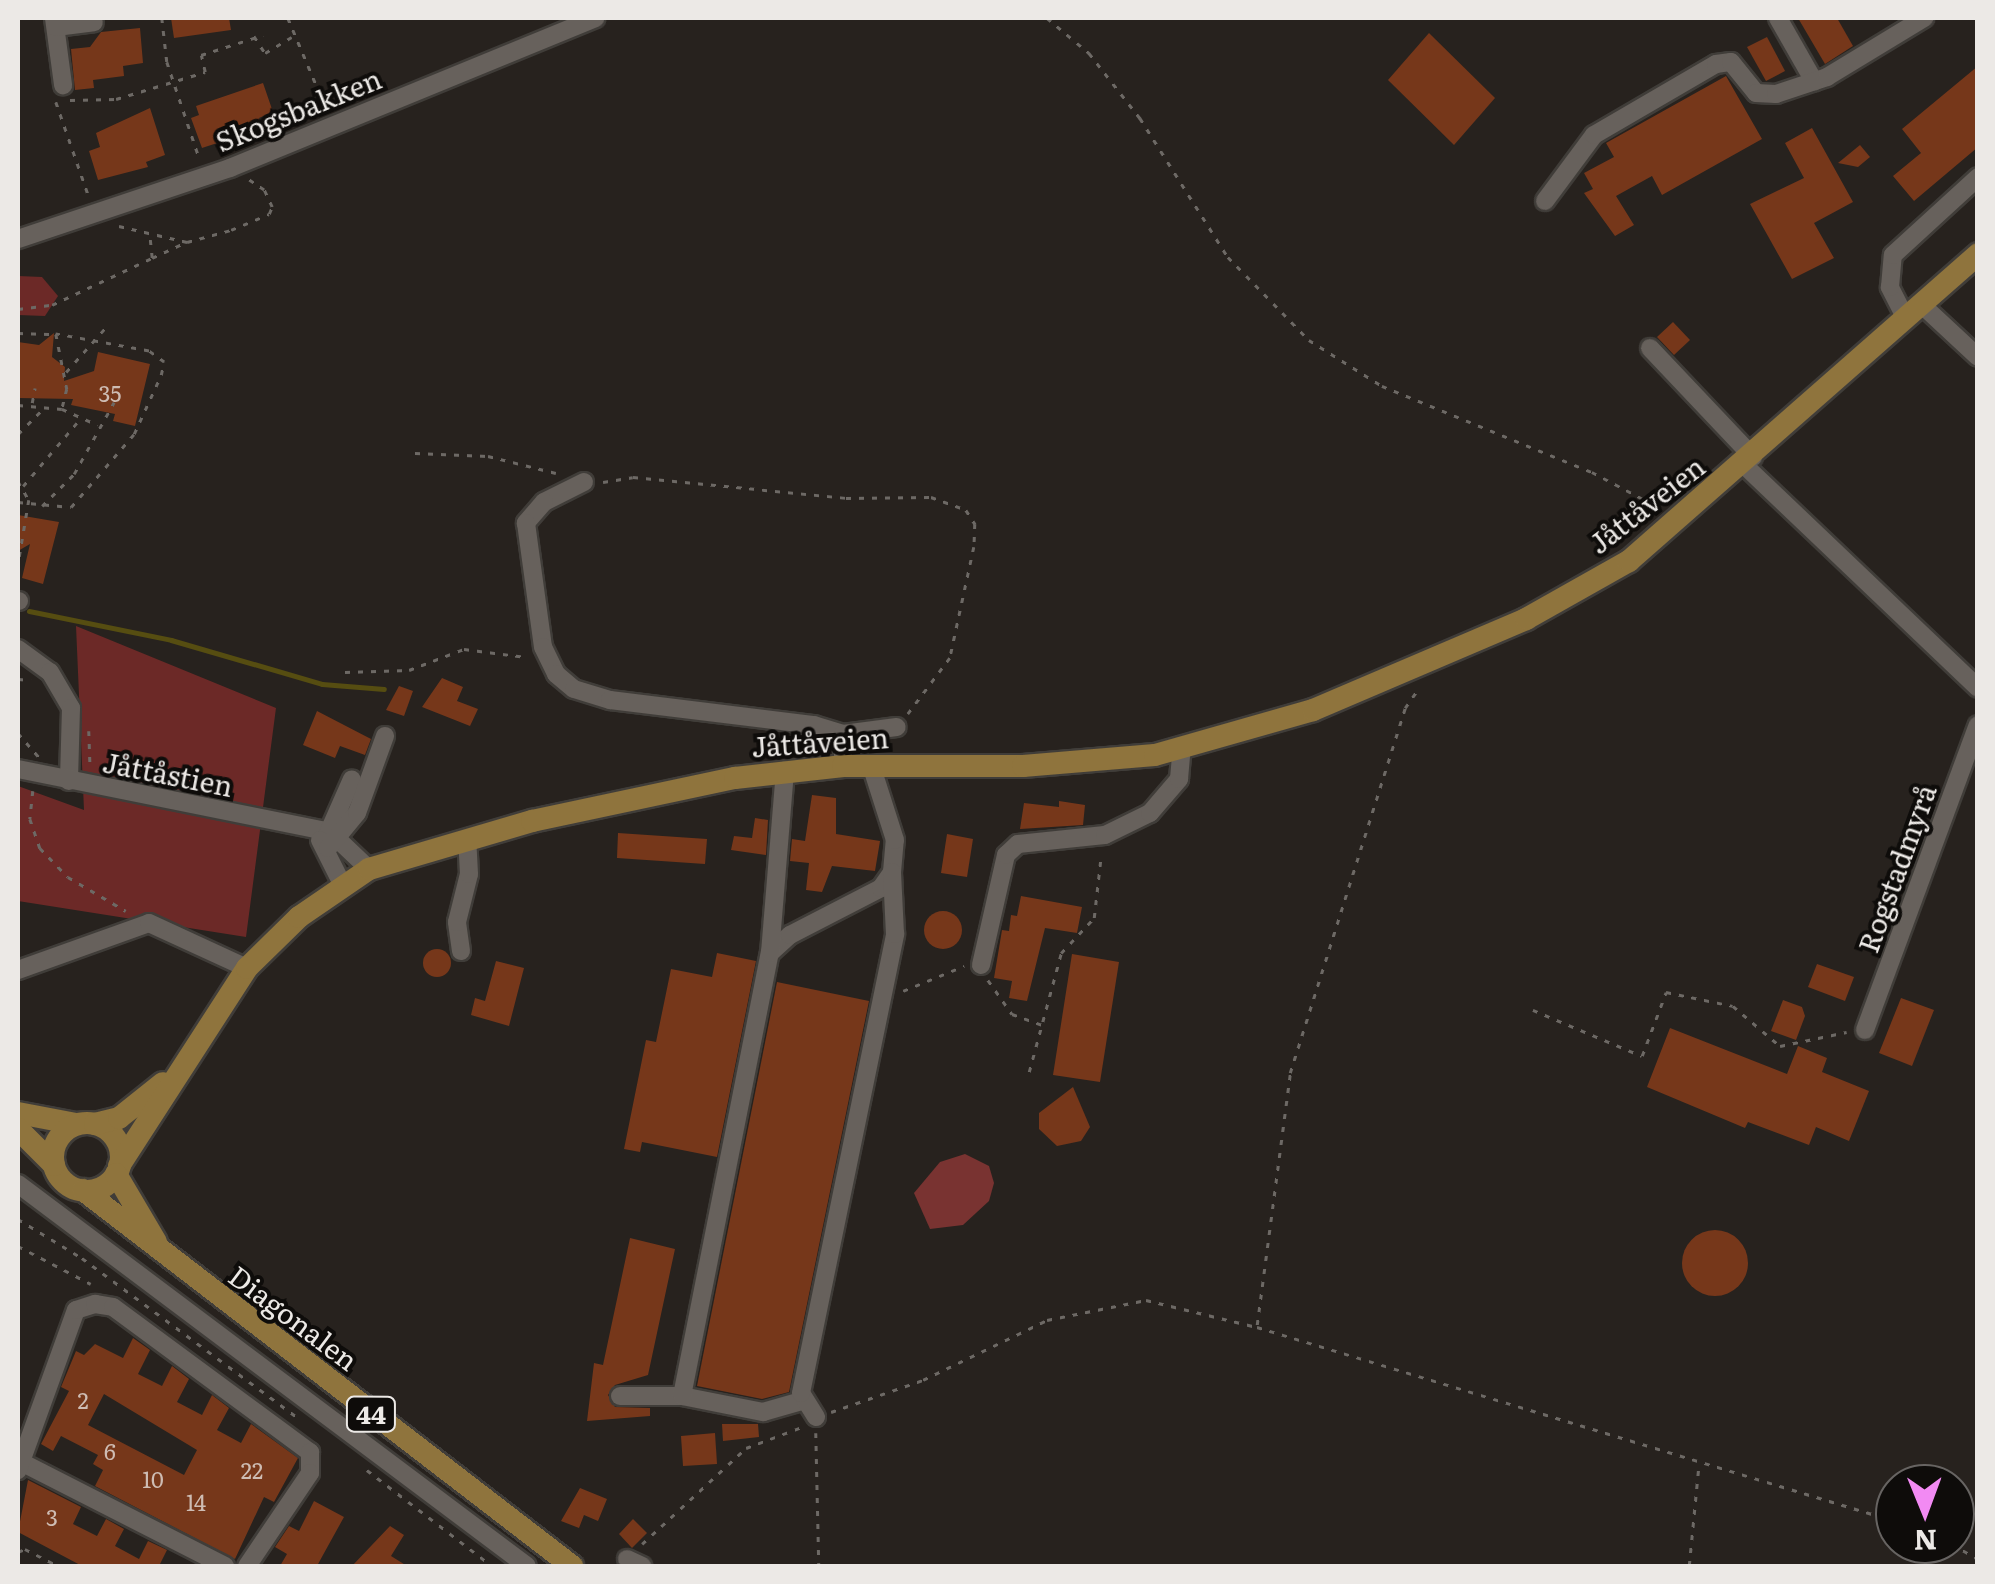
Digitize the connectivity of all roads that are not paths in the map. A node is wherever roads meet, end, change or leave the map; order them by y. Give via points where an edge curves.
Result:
1 (596, 18) edge
2 (1778, 18) edge
3 (1924, 18) edge
4 (55, 22) edge
5 (94, 22) dead end
6 (1814, 82) junction
7 (57, 86) road end
8 (1978, 177) edge
9 (1545, 200) dead end
10 (18, 239) edge
11 (1978, 254) edge
12 (1914, 312) junction
13 (1650, 348) dead end
14 (1978, 357) edge
15 (1748, 461) junction
16 (584, 482) road end
17 (18, 648) edge
18 (1978, 688) edge
19 (1978, 725) edge
20 (898, 727) road end
21 (843, 734) junction
22 (385, 736) dead end
23 (1182, 747) junction
24 (871, 764) junction
25 (843, 766) junction
26 (18, 769) edge
27 (785, 771) junction
28 (352, 778) dead end
29 (69, 782) junction
30 (468, 839) junction
31 (331, 840) junction
32 (369, 868) junction
33 (892, 872) junction
34 (342, 884) junction
35 (461, 951) dead end
36 (770, 952) junction
37 (981, 965) road end
38 (247, 968) junction
39 (18, 970) edge
40 (1866, 1030) road end
41 (185, 1058) junction
42 (18, 1113) edge
43 (85, 1124) junction
44 (18, 1129) edge
45 (54, 1165) junction
46 (118, 1170) junction
47 (18, 1184) edge
48 (84, 1190) junction
49 (170, 1261) junction
50 (620, 1396) dead end
51 (682, 1396) junction
52 (801, 1402) junction
53 (816, 1417) road end
54 (19, 1466) edge
55 (225, 1566) edge
56 (247, 1566) edge
57 (527, 1566) edge
58 (572, 1566) edge

1 - 10 street, Skogsbakken via 230,168
2 - 6 street
3 - 6 street
4 - 5 street
4 - 7 street
6 - 9 street via 1764,95 1749,88 1732,62 1716,64 1594,135
8 - 12 street via 1893,255 1890,288
11 - 12 main road, Jåttåveien
12 - 14 street
12 - 15 main road, Jåttåveien
13 - 15 street, Jåttåveien
15 - 18 street
15 - 23 main road, Jåttåveien via 1629,561 1473,643 1313,710
16 - 21 street via 544,502 526,523 547,660 588,695
17 - 29 street via 50,672 71,708
19 - 40 street, Rogstadmyrå
20 - 21 street
21 - 25 street
22 - 31 street
23 - 24 main road, Jåttåveien via 1023,766
23 - 37 street via 1179,780 1164,801 1105,835 1018,844 1006,856
24 - 25 main road, Jåttåveien
24 - 33 street via 896,840
25 - 27 main road, Jåttåveien
26 - 29 street, Jåttåstien
27 - 30 main road, Jåttåveien
27 - 36 street
28 - 31 street
29 - 31 street, Jåttåstien
30 - 32 main road, Jåttåveien
30 - 35 street via 469,874 456,922
31 - 32 street
31 - 34 street
32 - 34 main road, Jåttåveien
33 - 36 street via 881,888 790,934
33 - 52 street via 895,934
34 - 38 main road, Jåttåveien
36 - 51 street
38 - 39 street via 149,924
38 - 41 main road, Jåttåveien
41 - 43 main road, Jåttåveien via 152,1096 119,1118
41 - 46 main road, Jåttåveien
42 - 43 main road
43 - 45 main road via 55,1144
43 - 46 main road, 44 via 116,1140
44 - 45 main road, 44
45 - 48 main road, 44 via 64,1182
46 - 48 main road via 104,1186
46 - 49 main road, Diagonalen / 44
47 - 57 street
48 - 49 main road, Diagonalen / 44
49 - 58 main road, Diagonalen / 44
50 - 51 street
51 - 52 street via 764,1412
52 - 53 street
54 - 55 street
54 - 56 street via 55,1390 76,1310 113,1307 310,1452 310,1472

